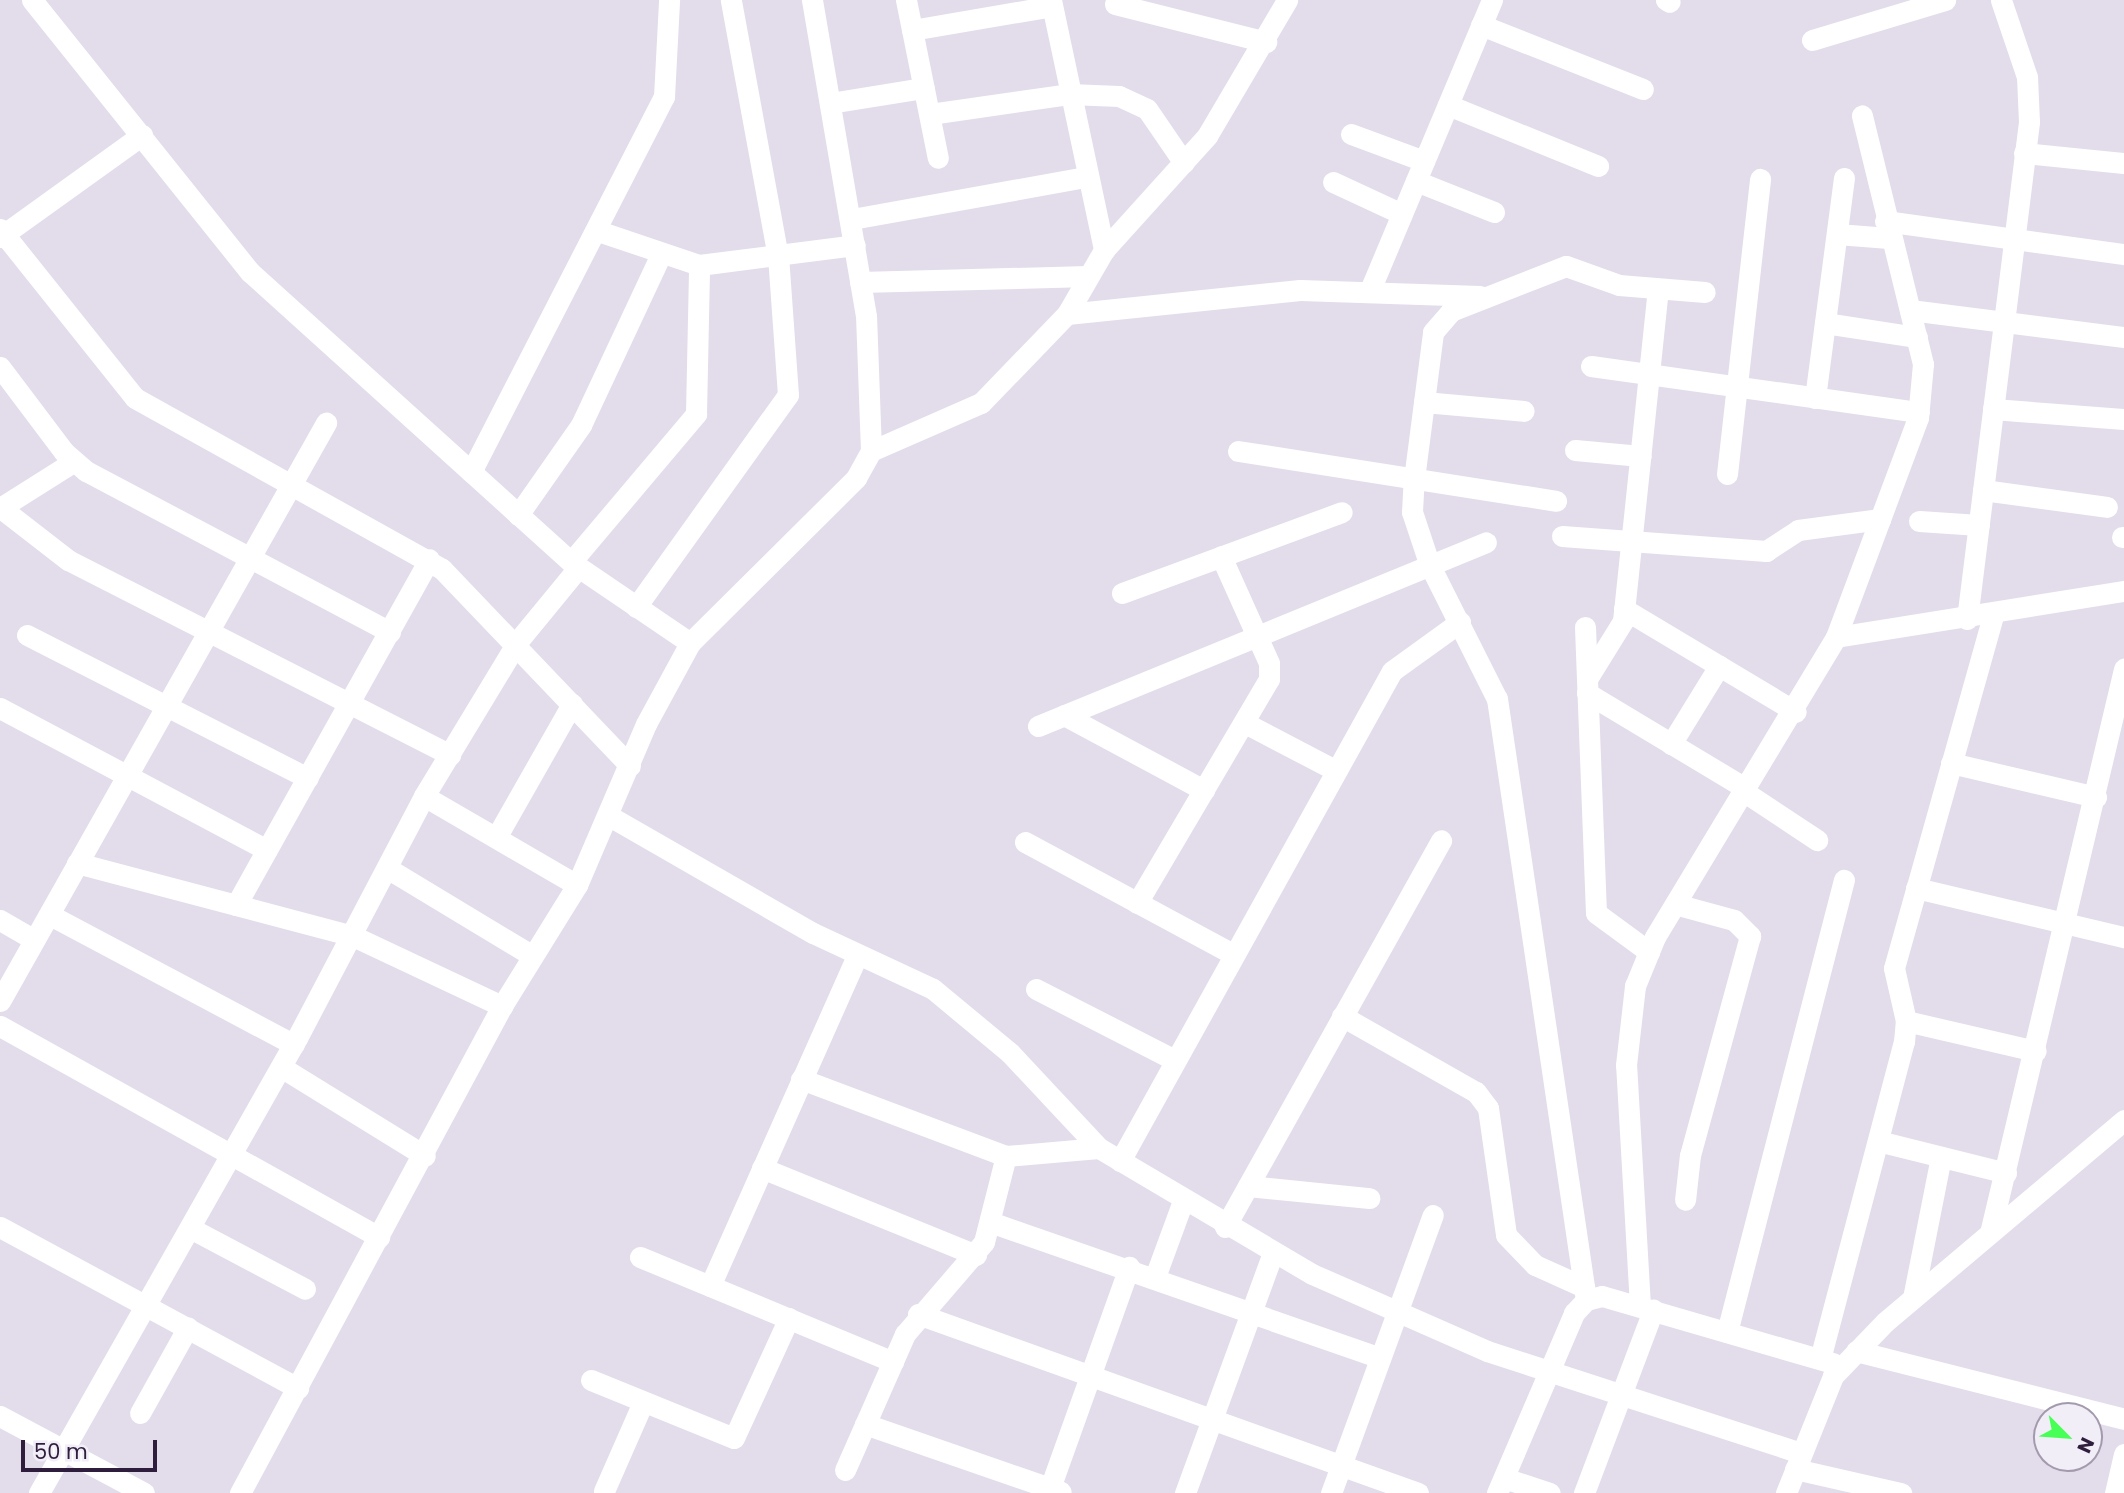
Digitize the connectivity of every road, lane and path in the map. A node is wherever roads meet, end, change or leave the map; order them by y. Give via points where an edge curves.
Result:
1 (32, 0) edge
2 (669, 0) edge
3 (731, 0) edge
4 (811, 0) edge
5 (906, 0) edge
6 (1287, 0) edge
7 (1492, 0) edge
8 (1945, 0) edge
9 (2001, 0) edge
10 (1051, 3) edge
11 (1115, 4) dead end
12 (1918, 4) edge
13 (1481, 25) junction
14 (912, 30) junction
15 (1812, 40) dead end
16 (1266, 43) junction
17 (923, 88) junction
18 (1643, 89) dead end
19 (1069, 94) junction
20 (830, 103) junction
21 (1448, 104) junction
22 (930, 114) junction
23 (1862, 115) dead end
24 (1351, 134) dead end
25 (142, 135) junction
26 (2024, 153) junction
27 (938, 158) dead end
28 (1184, 163) junction
29 (2124, 163) edge
30 (1598, 166) dead end
31 (1420, 171) junction
32 (1085, 177) junction
33 (1844, 178) dead end
34 (1760, 179) dead end
35 (1333, 181) dead end
36 (1494, 212) dead end
37 (1402, 214) junction
38 (852, 219) junction
39 (1887, 229) junction
40 (598, 231) junction
41 (1, 233) edge
42 (1837, 234) junction
43 (2013, 239) junction
44 (855, 244) junction
45 (1104, 250) junction
46 (2124, 254) edge
47 (660, 256) junction
48 (778, 257) junction
49 (699, 265) junction
50 (1088, 276) junction
51 (860, 282) junction
52 (1658, 289) junction
53 (1370, 290) junction
54 (1705, 292) dead end
55 (1483, 296) junction
56 (1910, 310) junction
57 (1067, 314) junction
58 (2004, 318) junction
59 (1825, 323) junction
60 (1917, 337) junction
61 (2124, 337) edge
62 (1591, 366) dead end
63 (0, 367) edge
64 (1649, 376) junction
65 (1738, 388) junction
66 (1815, 398) junction
67 (1424, 401) junction
68 (1993, 409) junction
69 (1524, 411) dead end
70 (1919, 412) junction
71 (2124, 419) edge
72 (326, 423) dead end
73 (1575, 450) dead end
74 (871, 451) junction
75 (1238, 451) dead end
76 (1640, 456) junction
77 (73, 462) junction
78 (471, 472) junction
79 (1727, 474) dead end
80 (1414, 479) junction
81 (290, 484) junction
82 (1983, 490) junction
83 (3, 500) edge
84 (1556, 501) dead end
85 (2107, 507) dead end
86 (1342, 512) dead end
87 (518, 516) junction
88 (1880, 519) junction
89 (1919, 521) dead end
90 (1979, 525) junction
91 (1562, 536) dead end
92 (1632, 540) junction
93 (1486, 542) dead end
94 (250, 555) junction
95 (1221, 556) junction
96 (429, 559) junction
97 (575, 565) junction
98 (1430, 566) junction
99 (2124, 591) edge
100 (1122, 593) dead end
101 (636, 607) junction
102 (1624, 609) junction
103 (1993, 615) junction
104 (1967, 619) junction
105 (1461, 622) junction
106 (1586, 626) dead end
107 (210, 629) junction
108 (390, 632) junction
109 (27, 635) dead end
110 (1257, 636) junction
111 (1836, 637) junction
112 (518, 641) junction
113 (690, 643) junction
114 (1719, 666) junction
115 (2124, 668) edge
116 (1587, 686) junction
117 (169, 703) junction
118 (350, 704) junction
119 (572, 705) junction
120 (0, 708) edge
121 (1796, 712) junction
122 (1064, 715) junction
123 (1245, 723) junction
124 (1038, 726) dead end
125 (1671, 744) junction
126 (450, 755) junction
127 (1951, 763) junction
128 (630, 766) junction
129 (1335, 770) junction
130 (308, 778) junction
131 (125, 779) junction
132 (1744, 789) junction
133 (1204, 790) junction
134 (424, 796) junction
135 (2096, 797) junction
136 (611, 817) junction
137 (496, 836) junction
138 (1440, 839) dead end
139 (1817, 840) dead end
140 (1025, 842) dead end
141 (267, 850) junction
142 (77, 863) junction
143 (387, 868) junction
144 (1844, 880) dead end
145 (577, 885) junction
146 (1916, 888) junction
147 (1138, 903) junction
148 (1675, 904) junction
149 (236, 905) junction
150 (50, 915) junction
151 (0, 920) edge
152 (2066, 924) junction
153 (353, 936) junction
154 (2124, 937) edge
155 (34, 940) junction
156 (1649, 952) junction
157 (858, 954) junction
158 (1233, 954) junction
159 (531, 955) junction
160 (1037, 989) dead end
161 (0, 1001) edge
162 (502, 1006) junction
163 (1342, 1017) junction
164 (1906, 1021) junction
165 (0, 1026) edge
166 (294, 1045) junction
167 (2036, 1051) junction
168 (1175, 1060) junction
169 (281, 1067) junction
170 (801, 1079) junction
171 (2120, 1131) edge
172 (1878, 1142) junction
173 (1099, 1148) junction
174 (231, 1154) junction
175 (425, 1156) junction
176 (1006, 1156) junction
177 (1941, 1157) junction
178 (1120, 1161) junction
179 (762, 1168) junction
180 (2006, 1173) junction
181 (1248, 1186) junction
182 (1369, 1198) dead end
183 (1685, 1200) dead end
184 (1182, 1201) junction
185 (1433, 1215) dead end
186 (993, 1223) junction
187 (0, 1227) edge
188 (1225, 1227) junction
189 (190, 1228) junction
190 (1991, 1229) junction
191 (379, 1237) junction
192 (1273, 1253) junction
193 (976, 1255) junction
194 (639, 1257) dead end
195 (1129, 1267) junction
196 (1155, 1277) junction
197 (710, 1286) junction
198 (305, 1289) dead end
199 (1585, 1294) junction
200 (1913, 1298) junction
201 (146, 1304) junction
202 (1646, 1308) junction
203 (1396, 1311) junction
204 (918, 1314) junction
205 (1253, 1315) junction
206 (789, 1318) junction
207 (188, 1328) junction
208 (1727, 1332) junction
209 (1380, 1358) junction
210 (1819, 1359) junction
211 (1849, 1359) junction
212 (893, 1362) junction
213 (1549, 1372) junction
214 (1087, 1377) junction
215 (591, 1380) dead end
216 (298, 1388) junction
217 (1620, 1396) junction
218 (643, 1402) junction
219 (140, 1413) dead end
220 (0, 1416) edge
221 (2124, 1419) edge
222 (865, 1424) junction
223 (1211, 1424) junction
224 (63, 1450) junction
225 (2124, 1454) edge
226 (1798, 1461) junction
227 (1341, 1465) junction
228 (845, 1471) dead end
229 (1500, 1485) edge
230 (604, 1490) dead end
231 (1056, 1491) edge
232 (39, 1493) edge
233 (144, 1493) edge
234 (240, 1493) edge
235 (1185, 1493) edge
236 (1331, 1493) edge
237 (1418, 1493) edge
238 (1550, 1493) edge
239 (1584, 1493) edge
240 (1786, 1493) edge
241 (1901, 1493) edge
242 (2115, 1493) edge

1 - 25 street
2 - 40 street via 668,87
3 - 48 street
4 - 20 street
5 - 14 street
6 - 16 street
7 - 13 street
8 - 12 street
9 - 26 street via 2027,77
10 - 14 street
10 - 19 street
11 - 16 street
12 - 15 street
13 - 18 street
13 - 21 street
14 - 17 street
16 - 28 street
17 - 20 street
17 - 22 street
19 - 22 street
19 - 28 street via 1140,103
19 - 32 street
20 - 38 street
21 - 30 street
21 - 31 street
22 - 27 street
23 - 39 street
24 - 31 street
25 - 41 street
25 - 78 street via 250,272
26 - 29 street
26 - 43 street
28 - 45 street
31 - 36 street
31 - 37 street
32 - 38 street
32 - 45 street
33 - 42 street
34 - 65 street
35 - 37 street
37 - 53 street
38 - 44 street
39 - 42 street
39 - 43 street
39 - 56 street
40 - 47 street
40 - 78 street
41 - 81 street via 135,398
42 - 59 street
43 - 46 street
43 - 58 street
44 - 48 street
44 - 51 street
45 - 50 street
47 - 49 street
47 - 87 street via 581,425
48 - 49 street
48 - 101 street via 788,395
49 - 97 street via 695,414
50 - 51 street
50 - 57 street
51 - 74 street
52 - 54 street
52 - 55 street via 1605,282 1566,266
52 - 64 street
53 - 55 street
53 - 57 street via 1300,290
55 - 67 street via 1438,321
56 - 58 street
56 - 60 street
57 - 74 street via 981,403
58 - 61 street
58 - 68 street
59 - 60 street
59 - 66 street
60 - 70 street via 1923,364
62 - 64 street
63 - 77 street
64 - 65 street
64 - 76 street
65 - 66 street
65 - 79 street
66 - 70 street
67 - 69 street
67 - 80 street
68 - 71 street
68 - 82 street
70 - 88 street
72 - 81 street
73 - 76 street
74 - 113 street via 856,478
75 - 80 street
76 - 92 street
77 - 83 street
77 - 94 street
78 - 87 street
80 - 84 street
80 - 98 street via 1412,512
81 - 94 street
81 - 96 street
82 - 85 street
82 - 90 street
83 - 107 street via 68,559
86 - 95 street
87 - 97 street
88 - 92 street via 1798,530 1766,551
88 - 111 street
89 - 90 street
90 - 104 street
91 - 92 street
92 - 102 street
93 - 98 street
94 - 107 street
94 - 108 street
95 - 100 street
95 - 110 street
96 - 108 street
96 - 112 street
97 - 101 street
97 - 112 street
98 - 105 street
98 - 110 street
99 - 103 street
101 - 113 street
102 - 114 street
102 - 116 street via 1617,635
103 - 104 street
103 - 127 street
104 - 111 street
105 - 129 street via 1392,671
105 - 199 street via 1497,699
106 - 116 street
107 - 117 street
107 - 118 street
108 - 118 street
109 - 117 street
110 - 122 street
110 - 123 street via 1269,679
111 - 121 street
112 - 119 street
112 - 126 street
113 - 128 street
114 - 121 street
114 - 125 street
115 - 135 street
116 - 125 street
116 - 156 street via 1596,914
117 - 130 street
117 - 131 street
118 - 126 street
118 - 130 street
119 - 128 street
119 - 137 street
120 - 131 street
121 - 132 street
122 - 124 street
122 - 133 street
123 - 129 street
123 - 133 street
125 - 132 street
126 - 134 street
127 - 135 street
127 - 146 street
128 - 136 street
129 - 158 street
130 - 141 street
131 - 141 street
131 - 142 street
132 - 139 street
132 - 148 street
133 - 147 street
134 - 137 street
134 - 143 street
135 - 152 street
136 - 145 street
136 - 157 street via 780,915
137 - 145 street
138 - 163 street
140 - 147 street
141 - 149 street
142 - 149 street
142 - 150 street
143 - 153 street
143 - 159 street
144 - 208 street
145 - 159 street
146 - 152 street
146 - 164 street via 1894,968
147 - 158 street
148 - 156 street
148 - 183 street via 1734,920 1749,936 1690,1155
149 - 153 street
150 - 155 street
150 - 166 street
151 - 155 street
152 - 154 street
152 - 167 street
153 - 162 street
153 - 166 street
155 - 161 street
156 - 202 street via 1627,1030
157 - 170 street
157 - 173 street via 933,989 1010,1054
158 - 168 street
159 - 162 street
160 - 168 street
162 - 175 street
163 - 181 street
163 - 199 street via 1476,1092 1488,1108 1506,1235 1535,1265
164 - 167 street
164 - 172 street
165 - 174 street
166 - 169 street
167 - 180 street
168 - 178 street
169 - 174 street
169 - 175 street
170 - 176 street
170 - 179 street
171 - 190 street
172 - 177 street
172 - 210 street
173 - 176 street
173 - 178 street
174 - 189 street
174 - 191 street
175 - 191 street
176 - 186 street
177 - 180 street
177 - 200 street
178 - 184 street
179 - 193 street
179 - 197 street
180 - 190 street
181 - 182 street
181 - 188 street
184 - 188 street
184 - 196 street
185 - 203 street
186 - 193 street
186 - 195 street
187 - 201 street
188 - 192 street
189 - 198 street
189 - 201 street
190 - 200 street
191 - 216 street
192 - 203 street
192 - 205 street
193 - 204 street
194 - 197 street
195 - 196 street
195 - 214 street
196 - 205 street
197 - 206 street
199 - 202 street
199 - 213 street
200 - 211 street
201 - 207 street
201 - 224 street
202 - 208 street
202 - 217 street
203 - 209 street
203 - 213 street
204 - 212 street
204 - 214 street
205 - 209 street
205 - 223 street
206 - 212 street
206 - 218 street via 734,1437
207 - 216 street
207 - 219 street
208 - 210 street
209 - 227 street
210 - 211 street
211 - 221 street
211 - 226 street
212 - 222 street
213 - 217 street
213 - 229 street
214 - 223 street
214 - 231 street
215 - 218 street
216 - 234 street
217 - 226 street
217 - 239 street
218 - 230 street
220 - 224 street
222 - 228 street
222 - 231 street
223 - 227 street
223 - 235 street
224 - 232 street
224 - 233 street
225 - 242 street
226 - 240 street
226 - 241 street
227 - 236 street
227 - 237 street
229 - 238 street

